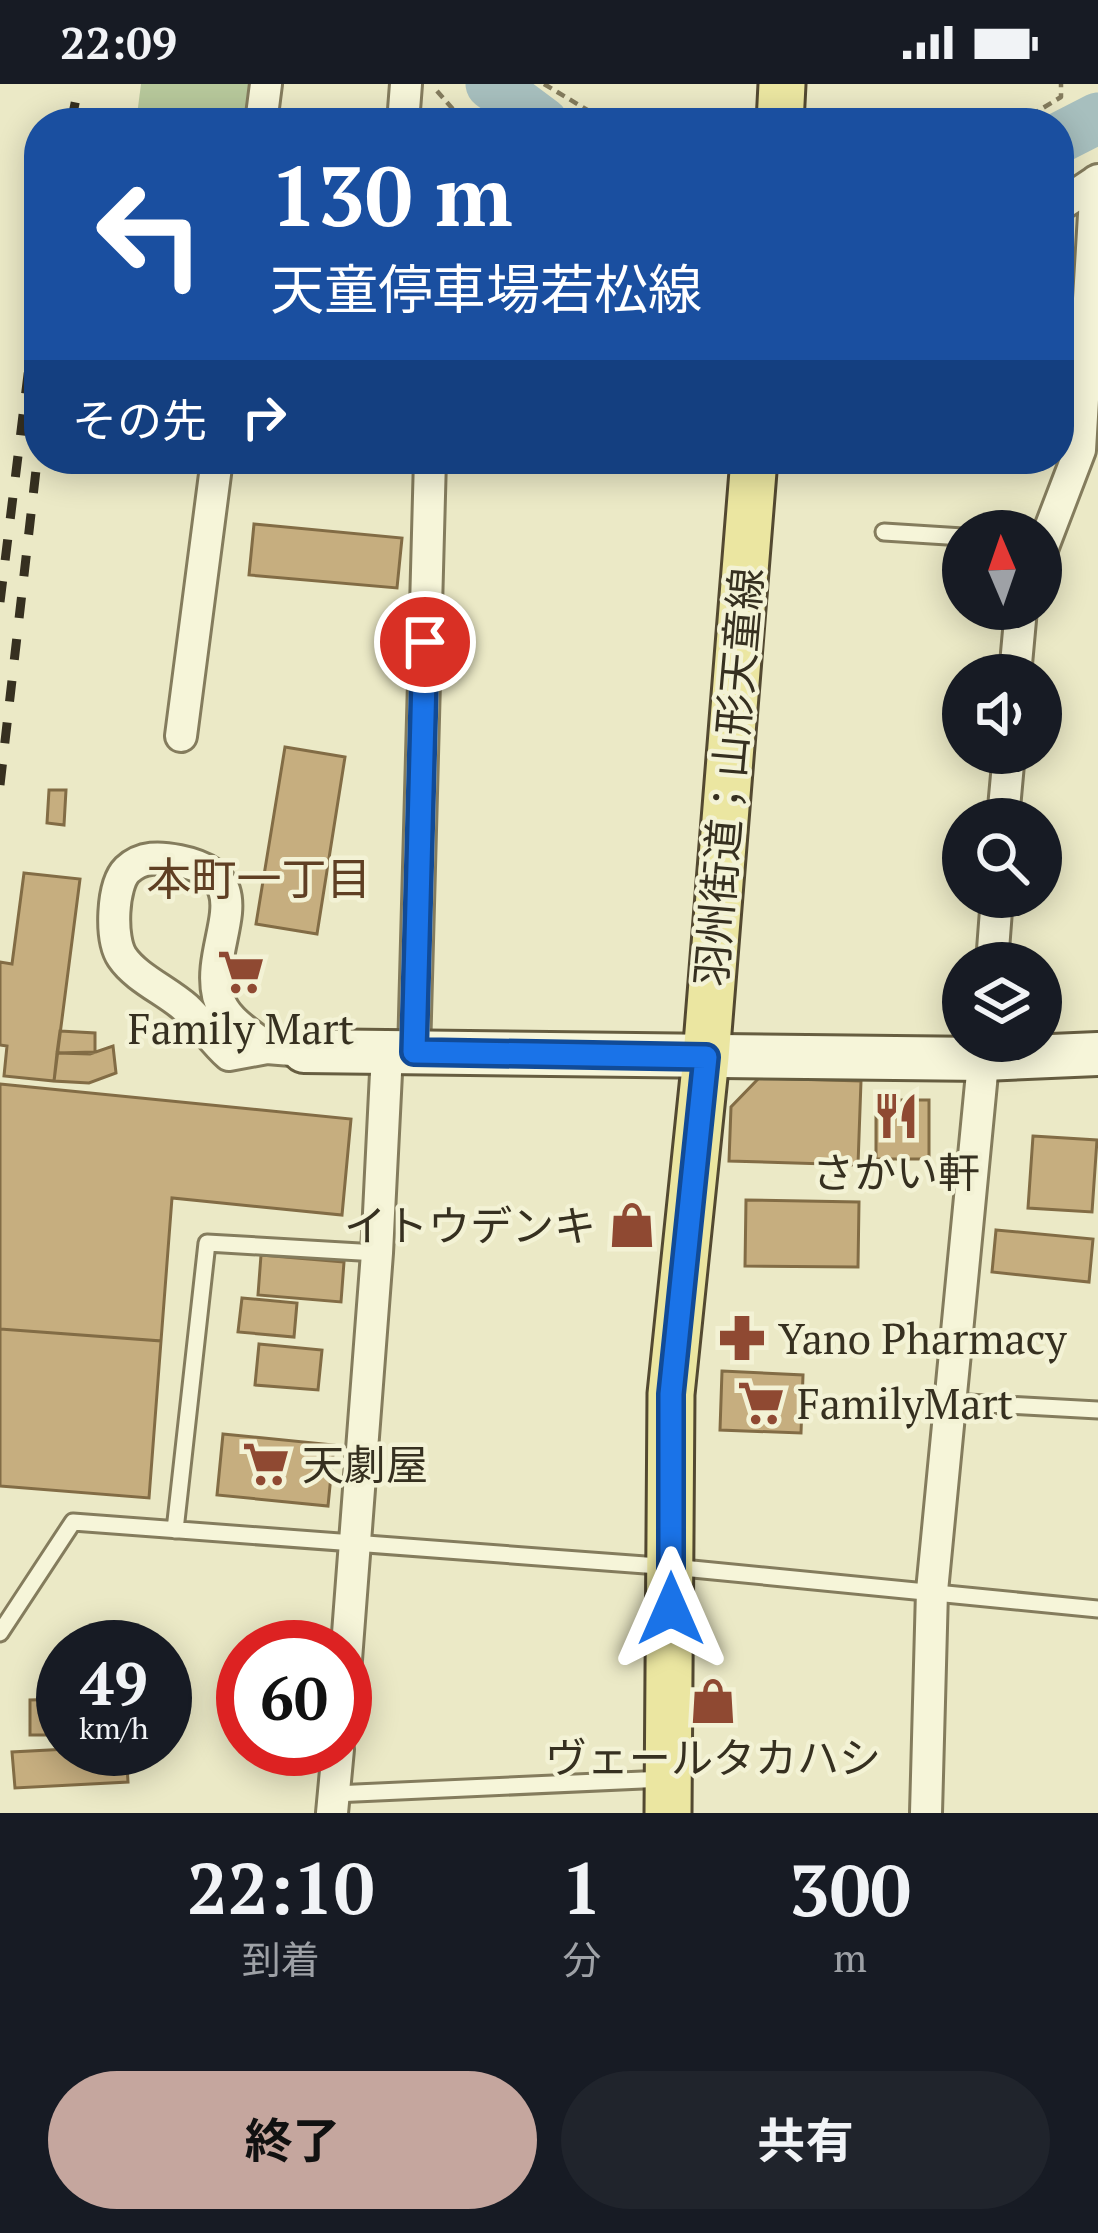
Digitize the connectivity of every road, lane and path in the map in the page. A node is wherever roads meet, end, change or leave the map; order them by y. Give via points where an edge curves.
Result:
1 (431, 84) edge
2 (544, 84) edge
3 (1061, 84) edge
4 (452, 108) edge
5 (584, 108) edge
6 (1043, 108) edge
7 (1097, 181) edge
8 (1089, 451) edge
9 (215, 474) edge
10 (429, 474) edge
11 (753, 474) edge
12 (1060, 510) edge
13 (884, 532) dead end
14 (942, 536) edge
15 (182, 736) dead end
16 (286, 1050) junction
17 (942, 1051) edge
18 (401, 1052) junction
19 (1062, 1053) edge
20 (1098, 1054) edge
21 (706, 1057) junction
22 (983, 1062) edge
23 (377, 1253) junction
24 (950, 1402) junction
25 (1098, 1410) edge
26 (175, 1530) junction
27 (357, 1544) junction
28 (672, 1567) junction
29 (932, 1591) junction
30 (1098, 1609) edge
31 (350, 1620) edge
32 (0, 1633) edge
33 (668, 1796) edge
34 (333, 1803) edge
35 (926, 1813) edge

1 - 4 path
2 - 5 path
3 - 6 path via 1061,97
7 - 8 street
8 - 12 street
9 - 15 street
10 - 18 street
11 - 21 main road, 羽州街道；山形天童線
13 - 14 lane
16 - 16 street via 229,1055 190,1011 120,955 120,878 132,865 175,860 221,880 218,994 226,1015
16 - 18 main road
17 - 21 main road
18 - 21 main road
18 - 23 street
19 - 20 main road
21 - 28 main road, 羽州街道；山形天童線 via 671,1394
22 - 24 street
23 - 26 lane via 207,1243
23 - 27 street
24 - 25 lane
24 - 29 street
26 - 27 lane
26 - 32 lane via 73,1522
27 - 28 lane
27 - 31 street
28 - 29 lane
28 - 33 main road, 羽州街道；山形天童線
29 - 30 lane
29 - 35 street
33 - 34 lane

